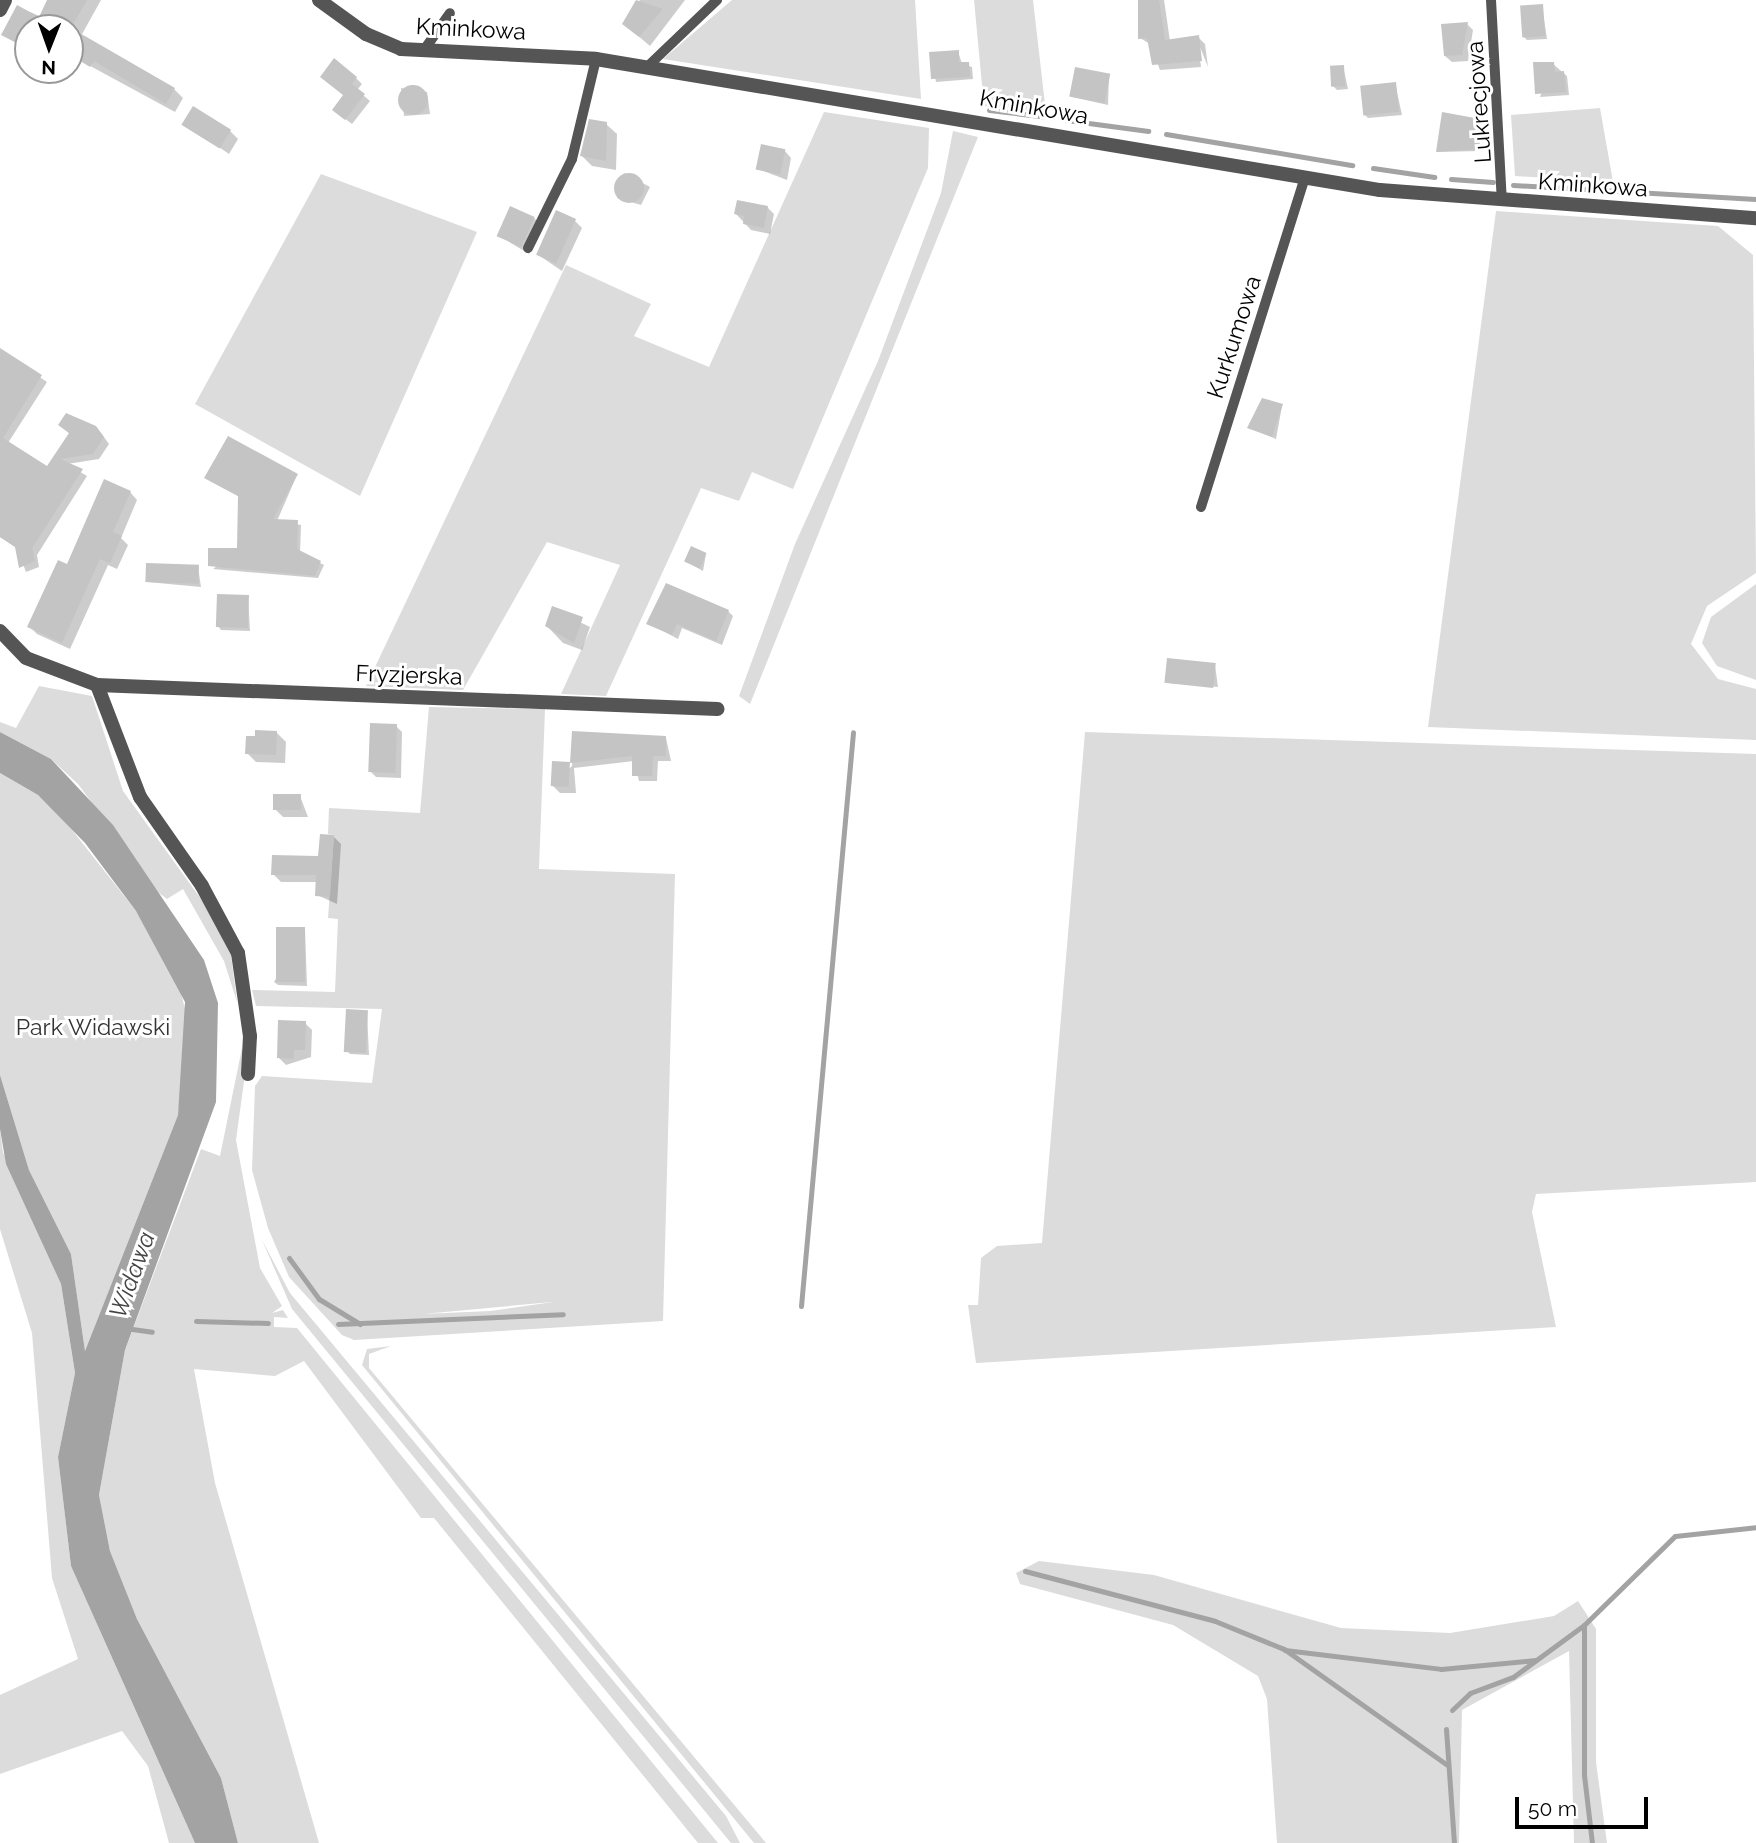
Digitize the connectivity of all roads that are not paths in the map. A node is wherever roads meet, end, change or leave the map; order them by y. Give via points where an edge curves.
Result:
1 (5, 0) edge
2 (319, 0) edge
3 (717, 0) edge
4 (1491, 0) edge
5 (0, 10) edge
6 (450, 13) dead end
7 (424, 50) junction
8 (596, 59) junction
9 (647, 67) junction
10 (1305, 178) junction
11 (1502, 201) junction
12 (1756, 218) edge
13 (528, 248) dead end
14 (1200, 507) dead end
15 (0, 631) edge
16 (97, 685) junction
17 (718, 709) dead end
18 (248, 1074) dead end

1 - 5 street
2 - 7 street, Kminkowa via 383,43
3 - 9 lane via 649,58
4 - 11 lane, Lukrecjowa
6 - 7 lane
7 - 8 street, Kminkowa
8 - 9 street, Kminkowa
8 - 13 lane via 572,159
9 - 10 street, Kminkowa
10 - 11 street, Kminkowa
10 - 14 lane, Kurkumowa
11 - 12 street, Kminkowa
15 - 16 street, Fryzjerska via 26,659
16 - 17 street, Fryzjerska
16 - 18 street via 140,797 202,886 238,953 250,1036

